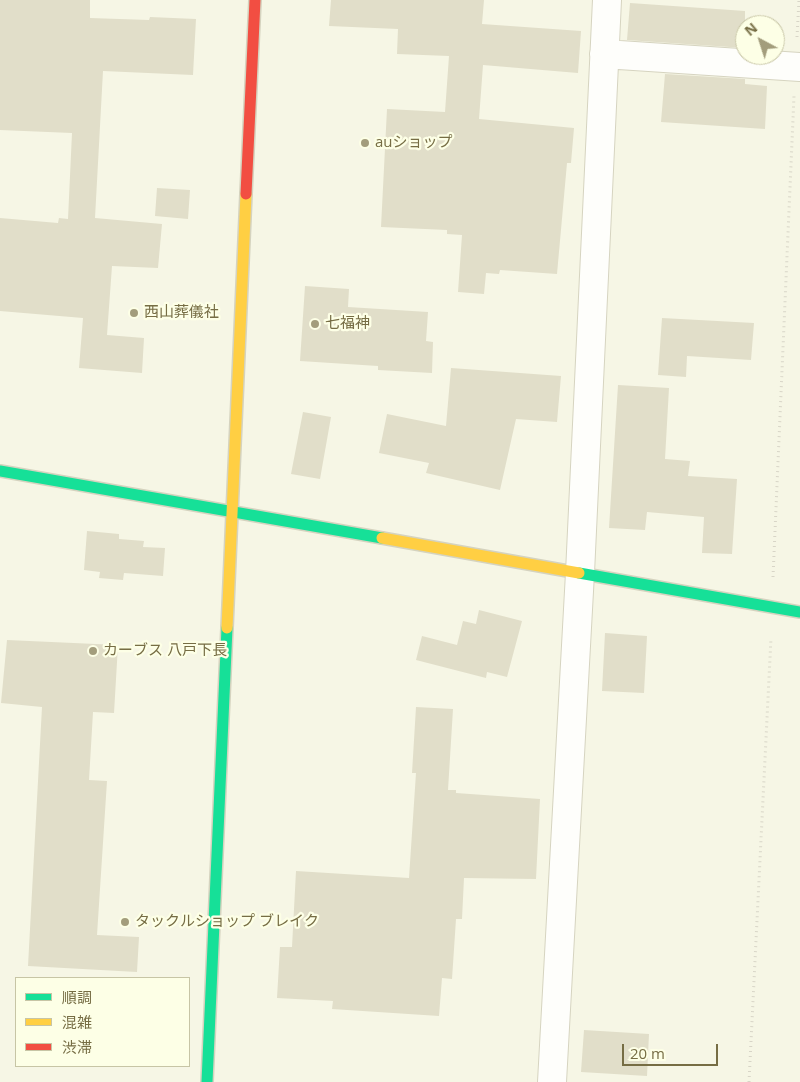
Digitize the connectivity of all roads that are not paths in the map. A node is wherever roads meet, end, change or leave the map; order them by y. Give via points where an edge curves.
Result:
1 (255, 0) edge
2 (607, 0) edge
3 (604, 54) junction
4 (798, 66) edge
5 (0, 471) edge
6 (231, 511) junction
7 (580, 573) junction
8 (800, 612) edge
9 (207, 1082) edge
10 (552, 1082) edge

1 - 6 street
2 - 3 street
3 - 4 street
3 - 7 street
5 - 6 street
6 - 7 street
6 - 9 street
7 - 8 street
7 - 10 street

